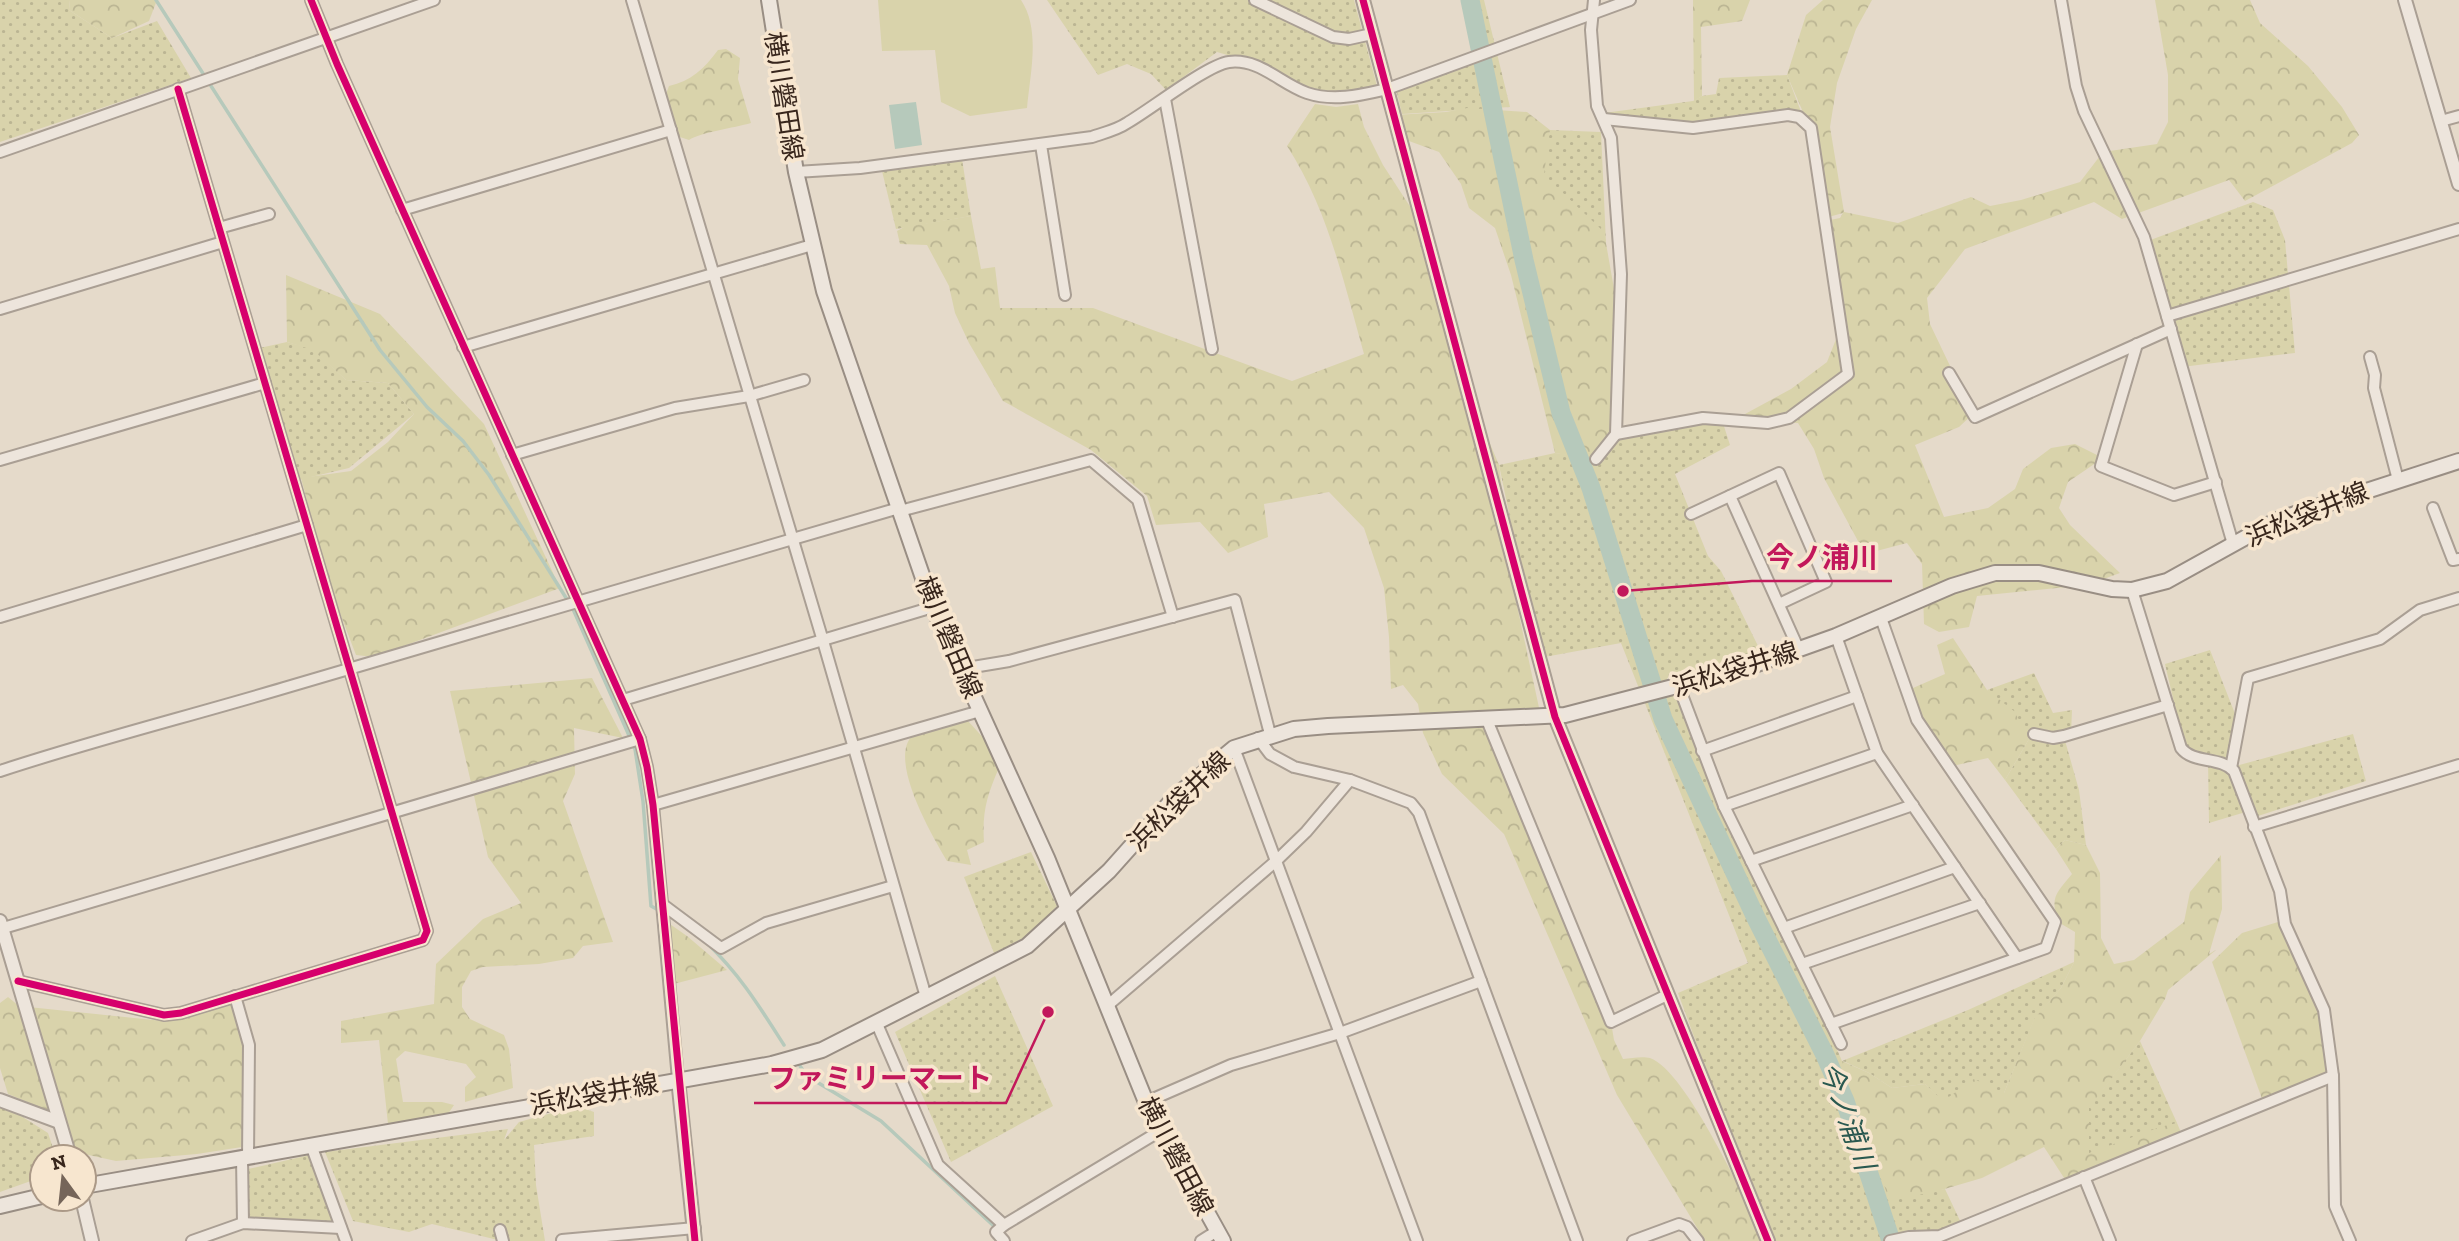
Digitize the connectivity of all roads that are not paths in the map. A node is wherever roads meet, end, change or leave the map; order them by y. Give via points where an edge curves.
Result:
1 (311, 0) edge
2 (434, 0) edge
3 (632, 0) edge
4 (769, 0) edge
5 (1255, 0) edge
6 (1363, 0) edge
7 (1594, 0) edge
8 (1630, 0) edge
9 (2061, 0) edge
10 (2405, 0) edge
11 (1592, 14) junction
12 (1372, 34) junction
13 (326, 38) junction
14 (178, 89) junction
15 (1387, 89) junction
16 (1165, 99) junction
17 (2459, 116) edge
18 (1604, 119) junction
19 (2441, 121) junction
20 (671, 130) junction
21 (1041, 145) junction
22 (0, 152) edge
23 (2456, 161) edge
24 (796, 172) junction
25 (2459, 184) edge
26 (402, 210) junction
27 (269, 214) dead end
28 (219, 228) junction
29 (2459, 229) edge
30 (223, 242) junction
31 (812, 245) junction
32 (714, 275) junction
33 (1065, 295) dead end
34 (0, 309) edge
35 (2167, 316) junction
36 (2171, 329) junction
37 (2137, 344) junction
38 (463, 347) junction
39 (1212, 349) dead end
40 (2370, 357) dead end
41 (1949, 373) dead end
42 (804, 380) dead end
43 (265, 383) junction
44 (749, 396) junction
45 (1616, 433) junction
46 (512, 456) junction
47 (1596, 458) dead end
48 (0, 460) edge
49 (2459, 460) edge
50 (2398, 480) junction
51 (2216, 482) junction
52 (1730, 496) junction
53 (2433, 508) dead end
54 (899, 509) junction
55 (1690, 514) dead end
56 (307, 525) junction
57 (792, 538) junction
58 (2233, 544) junction
59 (2459, 559) edge
60 (2132, 590) junction
61 (2459, 598) edge
62 (578, 600) junction
63 (1779, 604) junction
64 (933, 607) junction
65 (0, 617) edge
66 (1172, 617) junction
67 (1881, 618) junction
68 (1836, 636) junction
69 (822, 640) junction
70 (1798, 650) junction
71 (350, 669) junction
72 (961, 669) junction
73 (1679, 687) junction
74 (1857, 696) junction
75 (623, 701) junction
76 (2168, 705) junction
77 (980, 711) junction
78 (1555, 717) junction
79 (1487, 720) junction
80 (2034, 734) dead end
81 (1264, 736) junction
82 (640, 739) junction
83 (853, 747) junction
84 (1234, 748) junction
85 (1702, 751) junction
86 (1877, 753) junction
87 (2459, 765) edge
88 (2231, 768) junction
89 (0, 771) edge
90 (1350, 780) junction
91 (653, 805) junction
92 (1724, 806) junction
93 (1913, 806) junction
94 (392, 812) junction
95 (2254, 827) junction
96 (1276, 860) junction
97 (1751, 861) junction
98 (1955, 867) junction
99 (894, 886) junction
100 (1980, 903) junction
101 (662, 904) junction
102 (1068, 911) junction
103 (1, 926) edge
104 (1784, 928) junction
105 (2017, 958) junction
106 (1802, 964) junction
107 (18, 981) junction
108 (1481, 981) junction
109 (1667, 995) junction
110 (235, 996) junction
111 (926, 997) junction
112 (1107, 1006) junction
113 (877, 1024) junction
114 (1831, 1024) junction
115 (1340, 1033) junction
116 (1841, 1044) dead end
117 (2333, 1076) junction
118 (678, 1079) junction
119 (0, 1100) edge
120 (1146, 1102) junction
121 (59, 1122) junction
122 (1160, 1131) junction
123 (66, 1143) edge
124 (311, 1145) junction
125 (245, 1157) junction
126 (2084, 1177) junction
127 (98, 1183) edge
128 (28, 1199) edge
129 (0, 1206) edge
130 (85, 1213) edge
131 (243, 1223) junction
132 (1001, 1227) junction
133 (341, 1228) junction
134 (695, 1235) edge
135 (1220, 1236) edge
136 (1942, 1238) edge
137 (562, 1240) edge
138 (92, 1241) edge
139 (192, 1241) edge
140 (346, 1241) edge
141 (1004, 1241) edge
142 (1201, 1241) edge
143 (1418, 1241) edge
144 (1577, 1241) edge
145 (1633, 1241) edge
146 (1699, 1241) edge
147 (1768, 1241) edge
148 (1890, 1241) edge
149 (2110, 1241) edge
150 (2350, 1241) edge

1 - 13 street
2 - 13 street
3 - 20 street
4 - 24 main road, 横川磐田線
5 - 12 street via 1333,37
6 - 12 street
7 - 11 street
8 - 11 street
9 - 35 street via 2084,111 2144,237
10 - 19 street
11 - 15 street
11 - 18 street via 1597,106
12 - 15 street
13 - 14 street
13 - 26 street
14 - 22 street
14 - 28 street
15 - 16 street via 1330,98 1309,94 1249,63 1228,62
15 - 78 street
16 - 21 street via 1119,127
16 - 39 street
17 - 19 street
18 - 45 street via 1611,138 1621,274
18 - 45 street via 1693,128 1788,115 1800,117 1811,128 1848,374 1789,418 1768,423 1703,418
19 - 23 street
20 - 26 street
20 - 32 street
21 - 24 street
21 - 33 street
23 - 25 street
24 - 31 main road, 横川磐田線
26 - 38 street
27 - 28 street
28 - 30 street
29 - 35 street
30 - 34 street
30 - 43 street
31 - 32 street
31 - 54 main road, 横川磐田線
32 - 38 street
32 - 44 street
35 - 36 street
36 - 37 street
36 - 51 street
37 - 41 street via 1975,417
37 - 51 street via 2101,466 2174,495
38 - 46 street
40 - 50 street
42 - 44 street
43 - 48 street
43 - 56 street
44 - 46 street via 675,408
44 - 57 street
45 - 47 street
46 - 62 street
49 - 50 main road, 浜松袋井線
50 - 58 main road, 浜松袋井線 via 2277,520
51 - 58 street
52 - 55 street
52 - 63 street
52 - 63 street via 1779,473 1826,582
53 - 59 street via 2453,560
54 - 57 street
54 - 64 main road, 横川磐田線
54 - 66 street via 1091,460 1138,500
56 - 65 street
56 - 71 street
57 - 62 street
57 - 69 street
58 - 60 main road, 浜松袋井線 via 2167,581
60 - 67 main road, 浜松袋井線 via 2039,573 1995,573 1952,586
60 - 76 street
61 - 88 street via 2420,610 2380,639 2248,678
62 - 71 street
62 - 75 street
63 - 70 street
64 - 69 street
64 - 72 main road, 横川磐田線
66 - 72 street via 1009,661
66 - 81 street via 1235,600
67 - 68 main road, 浜松袋井線
67 - 105 street via 1917,720 2055,922 2046,948
68 - 70 main road, 浜松袋井線
68 - 74 street
69 - 75 street
69 - 83 street
70 - 73 main road, 浜松袋井線
71 - 89 street
71 - 94 street
72 - 77 main road, 横川磐田線
73 - 78 main road, 浜松袋井線
73 - 85 street
74 - 85 street
74 - 86 street
75 - 82 street
76 - 80 street via 2064,736
76 - 88 street via 2186,754
77 - 83 street
77 - 102 main road, 横川磐田線
78 - 79 main road, 浜松袋井線
78 - 109 street
79 - 81 main road, 浜松袋井線 via 1297,728
79 - 109 street via 1611,1022
81 - 84 main road, 浜松袋井線
81 - 90 street via 1270,754 1294,767
82 - 91 street
82 - 94 street
83 - 91 street
83 - 99 street
84 - 96 street
84 - 102 main road, 浜松袋井線 via 1176,796
85 - 92 street
86 - 92 street
86 - 93 street
87 - 95 street
88 - 95 street
90 - 96 street
90 - 108 street via 1411,803 1419,813
91 - 101 street
92 - 97 street
93 - 97 street
93 - 98 street
94 - 103 street
94 - 110 street via 427,931 424,940
95 - 117 street via 2280,891 2284,924 2324,1010
96 - 112 street
96 - 115 street
97 - 104 street
98 - 100 street
98 - 104 street
99 - 101 street via 766,923 721,948
99 - 111 street
100 - 105 street
100 - 106 street
101 - 118 street
102 - 111 main road, 浜松袋井線 via 1027,946
102 - 112 main road, 横川磐田線
103 - 107 street
104 - 106 street
105 - 114 street
106 - 114 street
107 - 110 street via 164,1016
107 - 121 street
108 - 115 street
108 - 144 street
109 - 147 street
110 - 125 street via 249,1045
111 - 113 main road, 浜松袋井線
112 - 120 main road, 横川磐田線
113 - 118 main road, 浜松袋井線 via 822,1050
113 - 132 street via 938,1165
114 - 116 street
115 - 120 street via 1231,1065
115 - 143 street
117 - 126 street
117 - 150 street via 2335,1206
118 - 124 main road, 浜松袋井線
118 - 134 street
119 - 121 street
120 - 122 main road, 横川磐田線
121 - 123 street
122 - 132 street
122 - 135 main road, 横川磐田線
124 - 125 main road, 浜松袋井線
124 - 133 street
125 - 127 main road, 浜松袋井線
125 - 131 street
126 - 136 street
126 - 149 street
128 - 129 main road
130 - 138 street
131 - 133 street
131 - 139 street
132 - 141 street
133 - 140 street
134 - 137 street
135 - 142 street
136 - 148 street
145 - 146 street via 1679,1224

